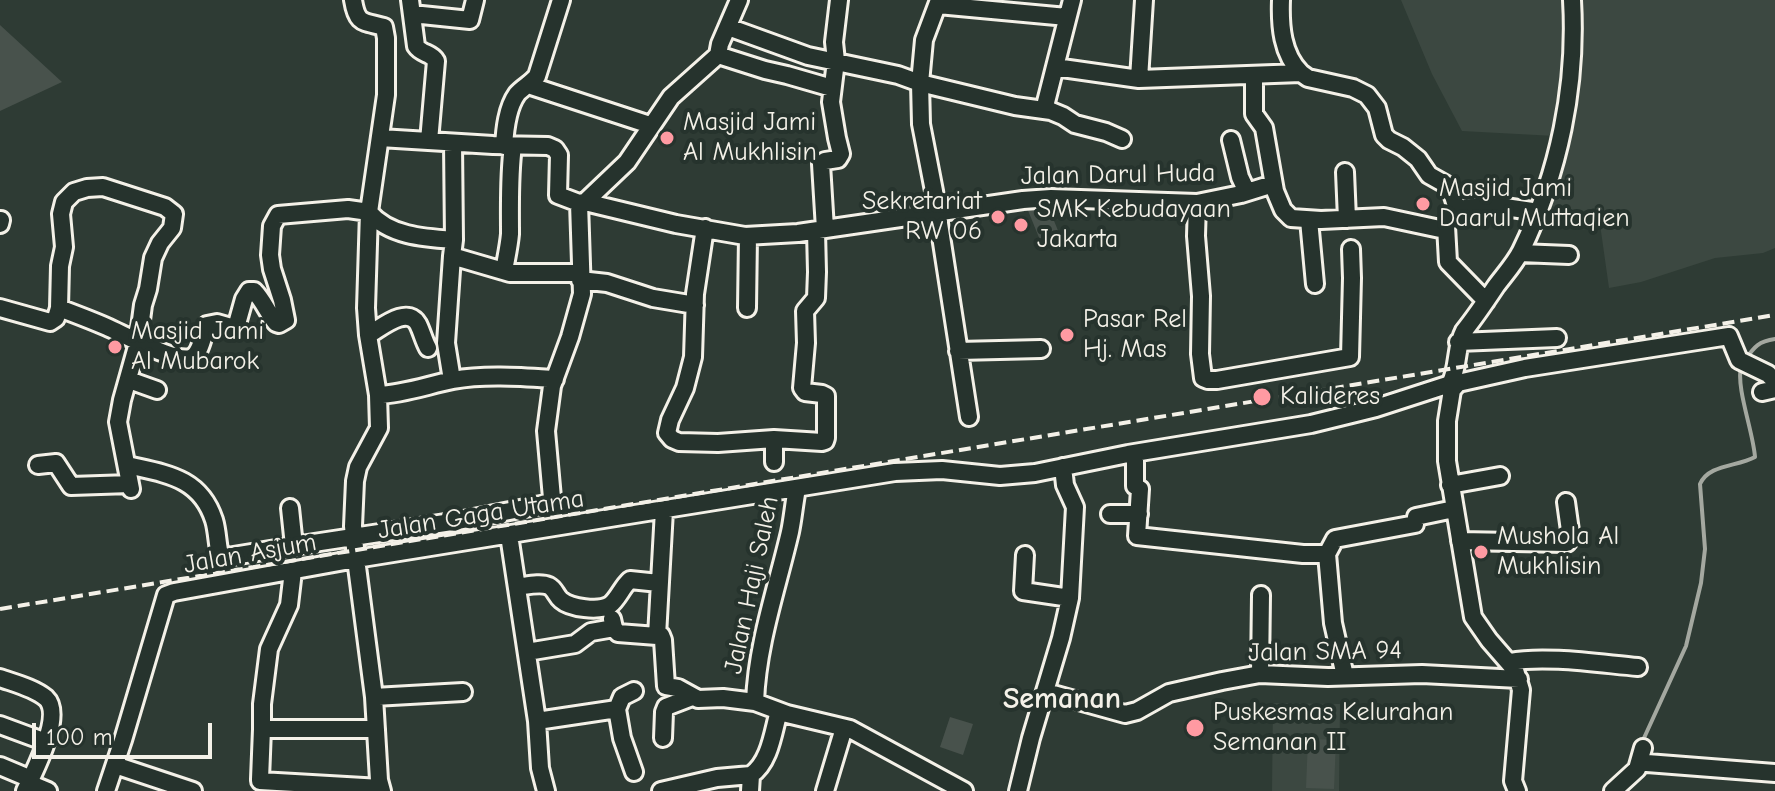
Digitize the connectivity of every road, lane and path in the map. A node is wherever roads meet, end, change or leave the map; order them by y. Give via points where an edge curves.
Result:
1 (353, 0) edge
2 (475, 0) edge
3 (561, 0) edge
4 (739, 0) edge
5 (839, 0) edge
6 (1072, 0) edge
7 (1144, 0) edge
8 (1281, 0) edge
9 (1572, 0) edge
10 (938, 2) edge
11 (411, 7) edge
12 (1067, 17) junction
13 (728, 27) junction
14 (718, 55) junction
15 (836, 61) junction
16 (1055, 67) junction
17 (1301, 73) junction
18 (1254, 75) junction
19 (1139, 79) junction
20 (920, 83) junction
21 (528, 85) junction
22 (832, 88) junction
23 (1044, 110) junction
24 (650, 125) junction
25 (380, 138) junction
26 (1122, 139) dead end
27 (1231, 140) dead end
28 (429, 141) junction
29 (453, 143) junction
30 (509, 146) junction
31 (1345, 172) dead end
32 (1273, 184) junction
33 (1247, 192) junction
34 (582, 203) junction
35 (1197, 203) junction
36 (1457, 209) junction
37 (369, 212) junction
38 (938, 212) junction
39 (1539, 212) junction
40 (1347, 219) junction
41 (1309, 220) junction
42 (1446, 226) junction
43 (705, 228) junction
44 (820, 230) junction
45 (748, 236) junction
46 (453, 248) junction
47 (1351, 249) dead end
48 (1520, 253) junction
49 (1569, 255) dead end
50 (504, 271) junction
51 (580, 277) junction
52 (1315, 284) dead end
53 (1486, 301) junction
54 (695, 305) junction
55 (0, 308) edge
56 (59, 308) junction
57 (747, 308) dead end
58 (368, 335) junction
59 (1557, 338) dead end
60 (1458, 342) junction
61 (138, 343) junction
62 (428, 348) dead end
63 (1041, 349) dead end
64 (958, 351) junction
65 (555, 379) junction
66 (129, 380) junction
67 (452, 380) junction
68 (1454, 384) junction
69 (1771, 387) edge
70 (157, 390) dead end
71 (378, 395) junction
72 (969, 417) dead end
73 (774, 439) junction
74 (1135, 453) junction
75 (774, 462) dead end
76 (38, 465) dead end
77 (127, 465) junction
78 (1063, 467) junction
79 (1500, 476) dead end
80 (1450, 485) junction
81 (797, 489) junction
82 (1566, 502) dead end
83 (290, 508) dead end
84 (1454, 509) junction
85 (664, 510) junction
86 (1110, 514) dead end
87 (1139, 514) junction
88 (509, 535) junction
89 (354, 538) junction
90 (1460, 541) junction
91 (294, 546) junction
92 (1327, 554) junction
93 (1025, 555) dead end
94 (356, 559) junction
95 (293, 571) junction
96 (659, 583) junction
97 (517, 587) junction
98 (1261, 595) dead end
99 (1070, 598) junction
100 (610, 605) junction
101 (614, 628) junction
102 (657, 636) junction
103 (527, 652) junction
104 (1510, 662) junction
105 (1638, 667) dead end
106 (1260, 674) junction
107 (1345, 676) junction
108 (0, 678) edge
109 (1519, 679) junction
110 (634, 691) dead end
111 (463, 692) dead end
112 (1046, 692) junction
113 (374, 697) junction
114 (692, 697) junction
115 (755, 702) junction
116 (617, 709) junction
117 (779, 711) junction
118 (537, 721) junction
119 (0, 725) edge
120 (844, 728) junction
121 (262, 729) junction
122 (376, 729) junction
123 (663, 738) dead end
124 (46, 742) junction
125 (115, 765) junction
126 (0, 766) edge
127 (634, 772) dead end
128 (1775, 773) edge
129 (751, 783) edge
130 (28, 784) edge
131 (260, 786) edge
132 (1511, 788) edge
133 (381, 790) edge
134 (48, 791) edge
135 (106, 791) edge
136 (193, 791) edge
137 (546, 791) edge
138 (661, 791) edge
139 (825, 791) edge
140 (964, 791) edge
141 (1018, 791) edge
142 (1613, 791) edge

1 - 25 street via 360,20 385,29 386,95
2 - 11 street via 470,20
3 - 21 street via 537,76
4 - 13 street
5 - 15 street
6 - 12 street
7 - 19 street
8 - 17 street via 1283,38 1291,63
9 - 39 street via 1565,123
10 - 12 street
10 - 20 street via 924,40
11 - 28 street via 416,46 436,61
12 - 16 street
13 - 14 street
13 - 15 street
14 - 22 street
14 - 24 street via 671,97
15 - 20 street
15 - 22 street
16 - 19 street
16 - 23 street
17 - 18 street
17 - 36 street via 1367,95 1377,108 1384,135 1445,184
18 - 19 street
18 - 32 street via 1254,114 1264,128
20 - 23 street
20 - 38 street via 921,124
21 - 24 street
21 - 30 street via 510,107
22 - 44 street via 841,154 821,164
23 - 26 street
24 - 34 street via 627,162
25 - 28 street
25 - 37 street
27 - 33 street
28 - 29 street
29 - 30 street
29 - 46 street
30 - 34 street via 555,149 558,195
30 - 50 street via 510,237
31 - 40 street
32 - 33 street, Jalan Darul Huda
32 - 41 street via 1286,215
33 - 35 street, Jalan Darul Huda
34 - 43 street, Jalan Darul Huda
34 - 51 street
35 - 38 street, Jalan Darul Huda via 1051,198
35 - 47 street via 1200,354 1203,378 1208,380 1350,357
36 - 39 street via 1491,205
36 - 42 street
37 - 46 street via 377,222
37 - 58 street
37 - 61 street via 285,213 275,218 270,255 285,322 275,322 252,290 245,295 237,324 207,325 188,359
38 - 44 street, Jalan Darul Huda
38 - 64 street
39 - 48 street
40 - 41 street
40 - 42 street via 1384,217
41 - 52 street
42 - 53 street via 1448,262
43 - 45 street, Jalan Darul Huda
43 - 54 street
44 - 45 street, Jalan Darul Huda
44 - 73 street via 816,298 805,311 802,388 826,396 826,438
45 - 57 street
46 - 50 street
46 - 67 street via 446,343
48 - 49 street
48 - 53 street
50 - 51 street
51 - 54 street
51 - 65 street via 582,294
53 - 60 street
54 - 73 street via 693,357 668,425 669,436 679,442
55 - 56 street via 50,322
56 - 61 street
56 - 61 street via 61,214 74,192 103,187 165,207 174,218 153,258
58 - 62 street via 407,316 417,322
58 - 71 street
59 - 60 street
60 - 68 street
61 - 66 street
63 - 64 street
64 - 72 street
65 - 67 street
65 - 89 street via 546,431 551,503
66 - 70 street
66 - 77 street via 118,422
67 - 71 street
68 - 69 street, Jalan Gaga Utama via 1729,336 1742,361 1768,374
68 - 74 street, Jalan Gaga Utama via 1311,424
68 - 80 street via 1447,421
71 - 89 street via 379,428 355,481
73 - 75 street
74 - 78 street, Jalan Gaga Utama
74 - 87 street
76 - 77 street via 56,463 71,486 131,486
77 - 91 street via 180,479 194,489 211,513 221,558
78 - 81 street, Jalan Gaga Utama via 1000,476 895,472
78 - 99 street via 1075,507
79 - 80 street
80 - 84 street
81 - 85 street, Jalan Gaga Utama
81 - 115 street, Jalan Haji Saleh via 755,681
82 - 90 street via 1571,538 1567,543
83 - 91 street
84 - 90 street
84 - 92 street via 1416,517 1415,524 1335,539
85 - 88 street, Jalan Gaga Utama
85 - 96 street
86 - 87 street
87 - 92 street via 1137,536
88 - 94 street, Jalan Gaga Utama
88 - 97 street
89 - 91 street
89 - 94 street
90 - 104 street via 1473,617
92 - 107 street via 1333,623
93 - 99 street via 1023,591
94 - 95 street, Jalan Asjum
94 - 113 street, Jalan Gaga Utama
95 - 121 street via 289,605 269,649
95 - 125 street, Jalan Asjum via 166,595
96 - 100 street via 630,580
96 - 102 street
97 - 100 street via 552,587 558,598 574,607
97 - 103 street
98 - 106 street
99 - 112 street
100 - 101 street
101 - 102 street via 620,634
101 - 103 street via 591,632 575,644
102 - 114 street via 663,640 666,686
103 - 118 street
104 - 105 street
104 - 109 street
106 - 107 street, Jalan SMA 94
106 - 112 street, Jalan SMA 94 via 1169,693 1125,714
107 - 109 street, Jalan SMA 94
108 - 124 street via 48,699 53,712
109 - 132 street
110 - 116 street via 622,697
111 - 113 street
112 - 141 street
113 - 122 street, Jalan Gaga Utama
114 - 115 street
114 - 123 street via 666,707
115 - 117 street, Jalan Haji Saleh
116 - 118 street
116 - 127 street
117 - 120 street, Jalan Haji Saleh
117 - 129 street
118 - 137 street
119 - 124 street
120 - 139 street
120 - 140 street, Jalan Haji Saleh
121 - 122 street
121 - 131 street
122 - 133 street, Jalan Gaga Utama
124 - 130 street
125 - 135 street, Jalan Asjum
125 - 136 street
126 - 130 street
128 - 142 street via 1645,755
129 - 138 street via 717,778
130 - 134 street
131 - 133 street

